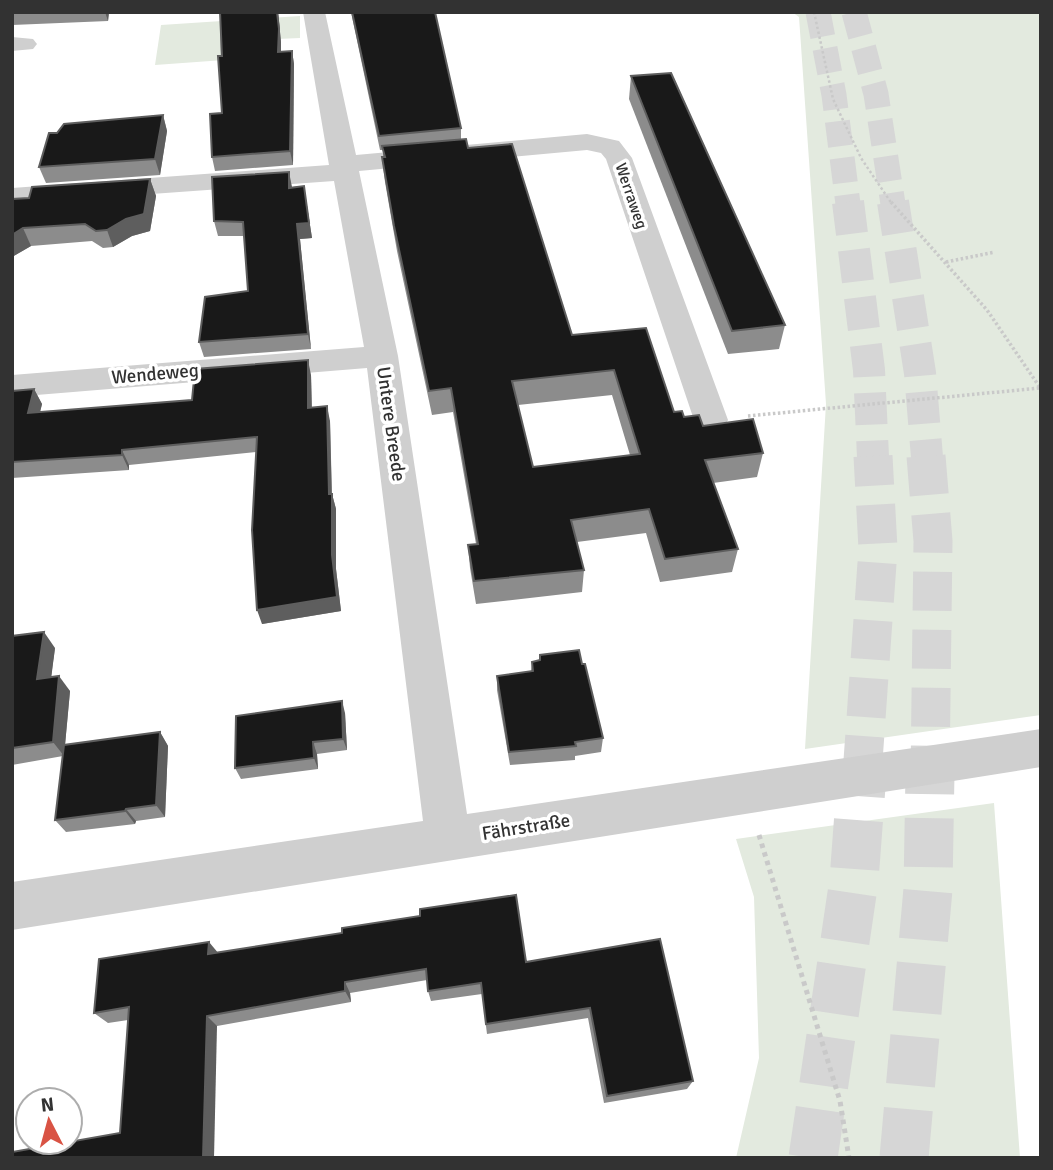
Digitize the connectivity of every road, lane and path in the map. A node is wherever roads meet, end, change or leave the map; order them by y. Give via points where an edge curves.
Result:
1 (314, 12) edge
2 (814, 12) edge
3 (343, 168) junction
4 (12, 196) edge
5 (995, 252) dead end
6 (945, 262) junction
7 (382, 356) junction
8 (12, 386) edge
9 (1040, 389) edge
10 (711, 420) joint
11 (1041, 748) edge
12 (746, 792) junction
13 (448, 839) junction
14 (12, 906) edge
15 (849, 1158) edge

1 - 3 street, Untere Breede
2 - 6 path via 833,99 861,158 897,211
3 - 4 street
3 - 7 street, Untere Breede
3 - 10 street, Werraweg via 587,142 610,147 619,158
5 - 6 path
6 - 9 path via 987,310
7 - 8 street, Wendeweg
7 - 13 street, Untere Breede
9 - 10 path
11 - 12 street, Fährstraße
12 - 13 street, Fährstraße
12 - 15 path via 840,1101
13 - 14 street, Fährstraße

